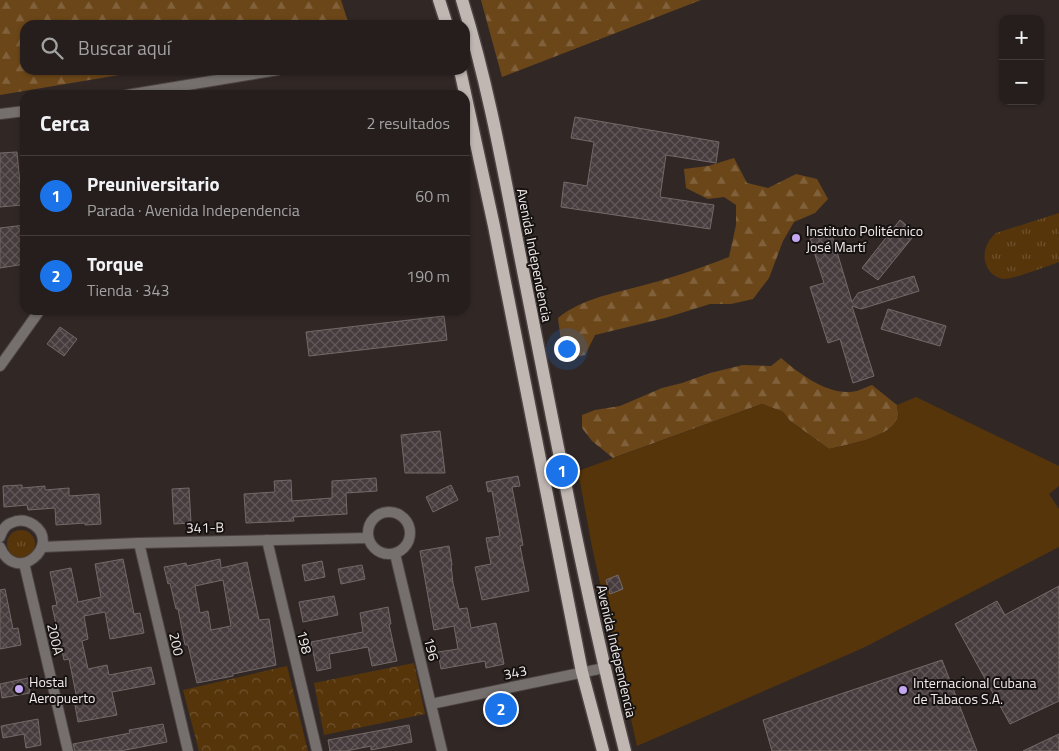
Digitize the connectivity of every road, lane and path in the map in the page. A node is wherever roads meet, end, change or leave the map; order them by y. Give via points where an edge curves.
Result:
1 (439, 0) edge
2 (462, 0) edge
3 (445, 20) edge
4 (466, 20) edge
5 (470, 39) edge
6 (248, 75) edge
7 (461, 75) edge
8 (157, 90) edge
9 (464, 90) edge
10 (20, 112) edge
11 (0, 114) edge
12 (470, 116) edge
13 (36, 315) edge
14 (0, 366) edge
15 (0, 538) edge
16 (368, 538) junction
17 (266, 540) junction
18 (139, 543) junction
19 (0, 547) edge
20 (42, 547) junction
21 (395, 554) junction
22 (24, 563) junction
23 (604, 668) junction
24 (582, 672) junction
25 (431, 704) junction
26 (68, 751) edge
27 (188, 751) edge
28 (317, 751) edge
29 (442, 751) edge
30 (602, 751) edge
31 (624, 751) edge

1 - 3 main road
2 - 4 main road, Avenida Independencia
5 - 23 main road, Avenida Independencia via 492,116
6 - 8 street
7 - 9 main road
10 - 11 street
12 - 24 main road
13 - 14 street
15 - 20 street via 5,527 25,521 37,527
16 - 17 street, 341-B
16 - 21 street via 375,550
16 - 21 street via 374,518 386,512 400,515 410,532 406,546
17 - 18 street, 341-B
17 - 28 street, 198
18 - 20 street, 341-B
18 - 27 street, 200
19 - 22 street via 7,558
20 - 22 street via 34,559
21 - 25 street, 196
22 - 26 street, 200A
23 - 24 street, 343
23 - 31 main road, Avenida Independencia
24 - 25 street, 343
24 - 30 main road
25 - 29 street, 196

